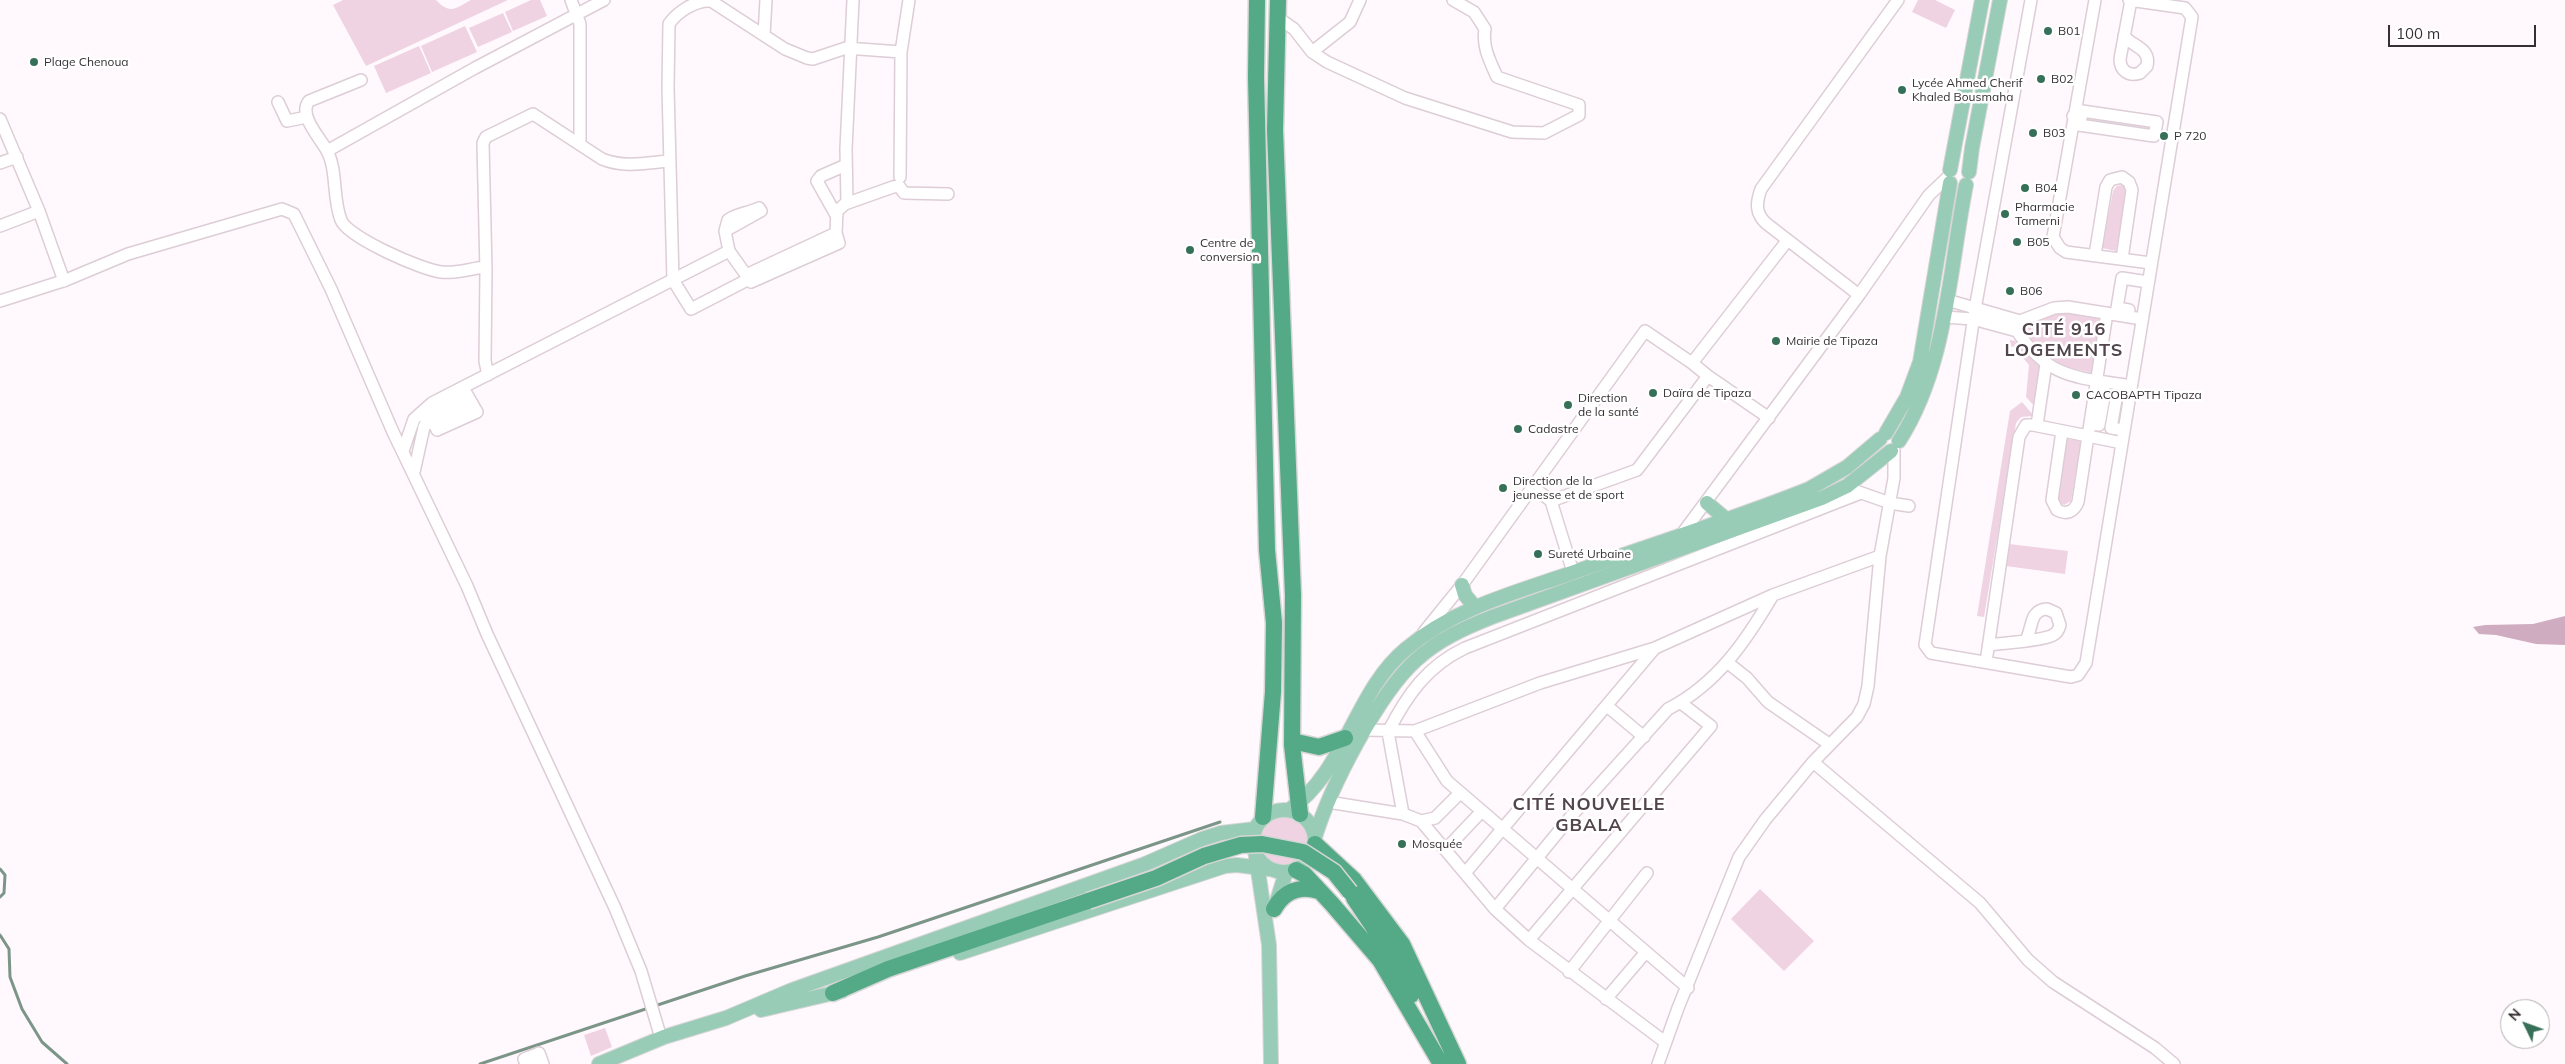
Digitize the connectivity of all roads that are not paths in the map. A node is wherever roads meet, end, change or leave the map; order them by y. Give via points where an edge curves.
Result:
1 (604, 0) edge
2 (766, 0) edge
3 (853, 0) edge
4 (909, 0) edge
5 (1257, 0) edge
6 (1278, 0) edge
7 (1360, 0) edge
8 (1453, 0) edge
9 (1898, 0) edge
10 (1982, 0) edge
11 (2000, 0) edge
12 (2031, 0) edge
13 (2095, 0) edge
14 (2130, 0) edge
15 (694, 2) edge
16 (575, 4) edge
17 (1276, 17) junction
18 (764, 34) junction
19 (2124, 36) dead end
20 (850, 48) junction
21 (902, 52) junction
22 (1312, 52) junction
23 (360, 80) dead end
24 (278, 102) dead end
25 (307, 117) junction
26 (2077, 117) junction
27 (0, 119) edge
28 (580, 143) junction
29 (328, 151) junction
30 (16, 157) junction
31 (669, 160) junction
32 (0, 163) edge
33 (846, 165) junction
34 (1949, 177) junction
35 (1968, 179) junction
36 (898, 181) junction
37 (948, 194) dead end
38 (846, 204) junction
39 (39, 211) junction
40 (836, 215) junction
41 (0, 226) edge
42 (725, 231) dead end
43 (1786, 241) junction
44 (729, 251) junction
45 (2068, 252) junction
46 (2095, 255) junction
47 (2125, 259) junction
48 (2152, 263) junction
49 (486, 267) junction
50 (747, 277) junction
51 (673, 280) junction
52 (64, 281) junction
53 (2148, 282) junction
54 (1859, 295) junction
55 (1947, 300) junction
56 (0, 301) edge
57 (2108, 313) junction
58 (1974, 314) junction
59 (2143, 316) junction
60 (1944, 317) junction
61 (2019, 326) junction
62 (1692, 363) junction
63 (2046, 364) junction
64 (488, 375) junction
65 (1708, 376) junction
66 (2097, 385) junction
67 (2130, 391) junction
68 (468, 396) junction
69 (441, 398) junction
70 (1769, 418) junction
71 (429, 425) junction
72 (2037, 425) junction
73 (2062, 431) junction
74 (1883, 436) junction
75 (2088, 436) junction
76 (2122, 443) junction
77 (1895, 448) junction
78 (403, 451) junction
79 (414, 472) junction
80 (1847, 486) junction
81 (1533, 487) junction
82 (1861, 493) junction
83 (1551, 501) junction
84 (1707, 503) junction
85 (1890, 503) junction
86 (1909, 506) dead end
87 (1726, 519) junction
88 (1682, 534) junction
89 (1880, 556) junction
90 (1573, 572) junction
91 (1462, 585) junction
92 (1773, 595) junction
93 (1475, 606) junction
94 (1421, 636) junction
95 (2026, 640) dead end
96 (1988, 644) junction
97 (1655, 648) junction
98 (1986, 662) junction
99 (1728, 663) junction
100 (1681, 703) junction
101 (1607, 706) junction
102 (1366, 730) junction
103 (1415, 731) junction
104 (1388, 732) junction
105 (1644, 736) junction
106 (1345, 738) junction
107 (1292, 741) junction
108 (1829, 744) junction
109 (1813, 762) junction
110 (1460, 793) junction
111 (1328, 802) junction
112 (1296, 809) junction
113 (1482, 811) junction
114 (1403, 814) junction
115 (1421, 821) junction
116 (1259, 823) junction
117 (1502, 828) junction
118 (1315, 841) junction
119 (1447, 848) junction
120 (1537, 858) junction
121 (1261, 864) junction
122 (1291, 871) junction
123 (1466, 872) junction
124 (1647, 873) dead end
125 (1574, 889) junction
126 (1319, 891) junction
127 (1274, 909) junction
128 (1495, 909) junction
129 (1610, 920) junction
130 (980, 937) junction
131 (1529, 940) junction
132 (1269, 945) junction
133 (1646, 952) junction
134 (888, 958) junction
135 (1396, 961) junction
136 (1569, 972) junction
137 (1688, 988) junction
138 (834, 993) junction
139 (1606, 999) junction
140 (1436, 1017) junction
141 (726, 1018) junction
142 (1422, 1030) junction
143 (660, 1038) junction
144 (1665, 1042) junction
145 (531, 1061) edge
146 (543, 1064) edge
147 (599, 1064) edge
148 (1271, 1064) edge
149 (1441, 1064) edge
150 (1458, 1064) edge
151 (1658, 1064) edge
152 (2174, 1064) edge

1 - 16 street
2 - 18 street
3 - 20 street
4 - 21 street
5 - 116 highway via 1267,550 1274,623 1273,702
6 - 17 highway
7 - 22 street via 1350,22
8 - 22 street via 1474,12 1485,29 1486,51 1497,77 1579,104 1579,115 1544,133 1512,132 1405,98
9 - 43 street via 1761,189 1757,200 1759,217
10 - 34 main road
11 - 35 main road
12 - 58 street
13 - 26 street
14 - 19 street
14 - 48 street via 2185,8 2192,17
15 - 18 street via 718,4
15 - 31 street via 673,18 668,30
16 - 28 street via 580,24
16 - 29 street via 475,68
17 - 22 street via 1294,29
17 - 107 highway via 1275,130 1293,595
18 - 20 street via 785,49 807,58
20 - 21 street
20 - 33 street
21 - 36 street
23 - 25 street via 309,102
24 - 25 street via 288,121
25 - 29 street
26 - 26 street via 2080,125 2154,136 2157,122 2082,110
26 - 45 street via 2053,237 2060,248
27 - 30 street
28 - 31 street via 614,164
28 - 49 street via 533,114 493,132 484,140
29 - 49 street via 338,214 346,227 419,267 443,273
30 - 32 street
30 - 39 street
31 - 51 street
33 - 38 street
33 - 40 street via 818,179
34 - 35 main road via 1956,187
34 - 35 main road via 1959,165 1965,167
34 - 54 street via 1929,195
34 - 74 main road via 1920,362 1907,398
35 - 55 main road
36 - 37 street via 904,193
36 - 38 street
38 - 40 street
39 - 41 street
39 - 52 street
40 - 50 street via 839,243 751,282
42 - 44 street
43 - 54 street
43 - 62 street
44 - 50 street
44 - 51 street
45 - 46 street
45 - 47 street via 2068,258 2127,265
46 - 47 street
46 - 47 street via 2106,187 2113,178 2122,177 2132,190
47 - 48 street
48 - 53 street
49 - 64 street via 485,361
50 - 51 street via 691,309
51 - 64 street
52 - 56 street
52 - 78 street via 128,254 270,211 282,209 294,214
53 - 59 street
53 - 59 street via 2122,278 2117,308
54 - 70 street
55 - 58 street
55 - 60 main road
57 - 59 street
57 - 61 street via 2058,308
57 - 66 street
58 - 60 street
58 - 61 street
58 - 98 street via 1925,642 1931,653
59 - 67 street
60 - 77 main road via 1926,386
61 - 63 street via 2026,344
62 - 65 street
62 - 81 street via 1645,331
63 - 66 street
63 - 72 street
64 - 68 street
65 - 70 street
65 - 83 street via 1637,470
66 - 67 street
66 - 75 street via 2105,392 2099,426 2090,424
67 - 76 street via 2117,394 2110,428 2124,430
68 - 69 street
68 - 71 street
69 - 71 street via 432,410
69 - 78 street via 414,419
70 - 84 street
71 - 79 street
72 - 73 street
72 - 96 street via 2026,425 2019,437
73 - 75 street
73 - 75 street via 2052,500 2055,508 2062,512 2071,511 2078,502
74 - 77 main road via 1881,447
74 - 87 main road via 1860,458 1830,478
75 - 76 street
76 - 98 street via 2084,666 2078,674 2071,676
77 - 80 main road
77 - 85 street
78 - 79 street
79 - 143 street via 615,908 641,971
80 - 82 street
80 - 102 main road via 1822,498 1461,630 1430,649 1405,671
81 - 83 street
81 - 91 street
82 - 85 street
82 - 104 street via 1451,655 1415,687
83 - 90 street
84 - 87 main road
84 - 88 street
85 - 86 street
85 - 89 street
87 - 88 main road
88 - 90 main road
89 - 92 street
89 - 108 street via 1864,704 1857,717
90 - 93 main road
91 - 93 main road
91 - 94 street
92 - 97 street
92 - 99 street via 1747,639
93 - 94 main road
94 - 106 main road via 1380,678
95 - 96 street
96 - 98 street
97 - 101 street
97 - 103 street via 1540,683
99 - 100 street
99 - 108 street via 1747,678 1768,702
100 - 105 street via 1668,710
100 - 125 street via 1711,726
101 - 105 street
101 - 117 street
102 - 104 street
102 - 111 main road
103 - 104 street
103 - 110 street via 1447,782
104 - 114 street
105 - 120 street
106 - 107 highway via 1319,747
106 - 112 main road via 1316,785
107 - 112 highway
108 - 109 street
109 - 137 street via 1739,857
109 - 152 street via 1980,903 2028,960 2053,982 2155,1048
110 - 113 street
110 - 115 street via 1436,818
111 - 114 street
111 - 118 main road
112 - 116 main road via 1273,811
112 - 118 main road via 1310,824
113 - 117 street
113 - 119 street
114 - 115 street
115 - 119 street
116 - 121 main road via 1252,840
116 - 134 main road via 1202,839 1159,859
117 - 120 street
117 - 123 street
118 - 122 main road via 1307,862
118 - 140 highway via 1354,880 1402,944
119 - 123 street
120 - 125 street
120 - 128 street
121 - 122 main road
121 - 132 main road
121 - 138 main road via 1225,866
122 - 126 highway
122 - 127 main road
123 - 128 street
124 - 129 street
125 - 129 street
125 - 131 street
126 - 127 highway via 1304,888 1289,892
126 - 142 highway via 1380,960
127 - 132 main road
128 - 131 street
129 - 133 street
129 - 136 street
130 - 134 highway
130 - 135 highway, bridge via 1156,878 1204,856 1240,845 1268,845 1303,852 1334,872
130 - 138 highway via 871,975
131 - 136 street
132 - 148 main road
133 - 137 street
133 - 139 street
134 - 141 main road via 792,990
135 - 140 highway
135 - 142 highway via 1412,996
136 - 139 street
137 - 144 street
138 - 141 main road
139 - 144 street
140 - 150 highway
141 - 143 main road
142 - 149 highway
143 - 147 main road
144 - 151 street
145 - 146 street via 540,1053

